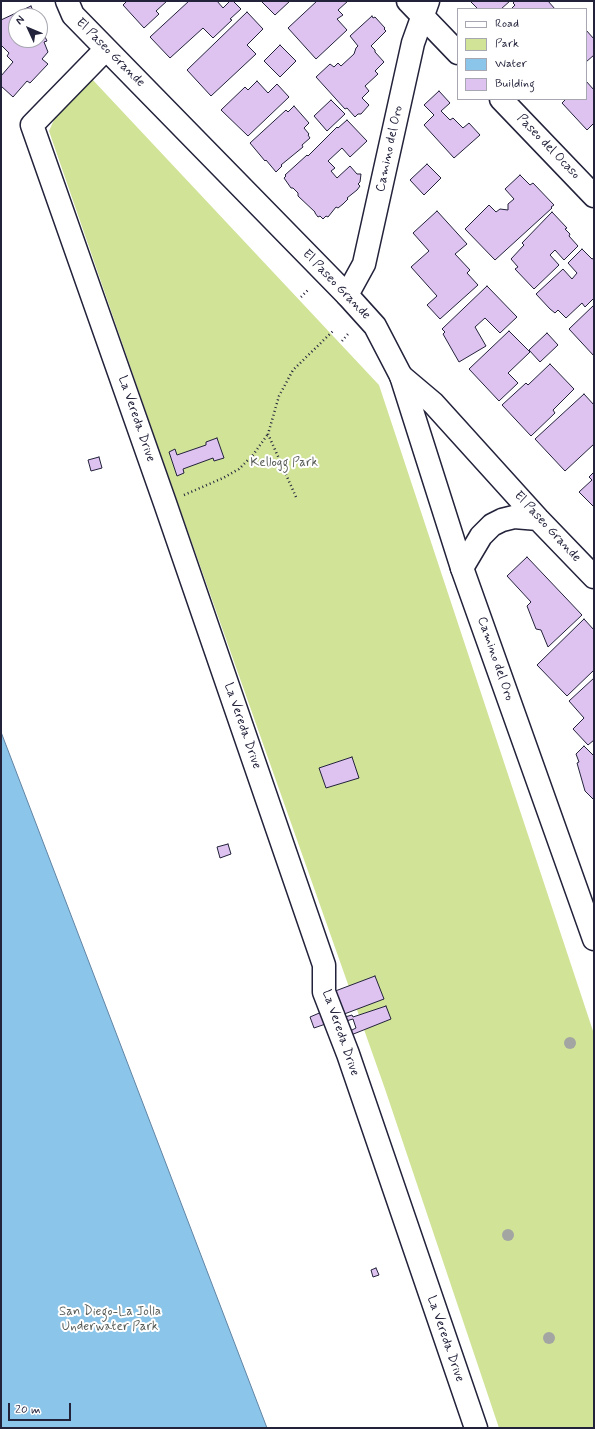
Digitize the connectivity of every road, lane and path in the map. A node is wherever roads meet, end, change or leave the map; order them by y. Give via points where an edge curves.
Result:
1 (67, 1) edge
2 (420, 6) edge
3 (106, 49) junction
4 (457, 52) edge
5 (503, 100) edge
6 (594, 196) edge
7 (308, 290) dead end
8 (347, 295) junction
9 (301, 297) dead end
10 (333, 331) dead end
11 (348, 334) dead end
12 (342, 340) dead end
13 (401, 376) junction
14 (268, 434) junction
15 (296, 497) dead end
16 (165, 503) junction
17 (538, 519) junction
18 (462, 568) junction
19 (594, 577) edge
20 (594, 939) edge
21 (476, 1428) edge

1 - 3 street, El Paseo Grande via 73,15
2 - 4 street
2 - 8 street, Camino del Oro via 364,264
3 - 8 street, El Paseo Grande
3 - 16 street, La Vereda Drive via 32,125
5 - 6 street, Paseo del Ocaso
7 - 9 path
8 - 13 street, El Paseo Grande via 375,326
10 - 14 path via 293,370 279,396
11 - 12 path
13 - 17 street, El Paseo Grande via 433,403
13 - 18 street, Camino del Oro
14 - 15 path
14 - 16 path via 239,469
16 - 21 street, La Vereda Drive via 324,965 324,992 348,1054
17 - 18 street via 514,517 492,525
17 - 19 street, El Paseo Grande
18 - 20 street, Camino del Oro

